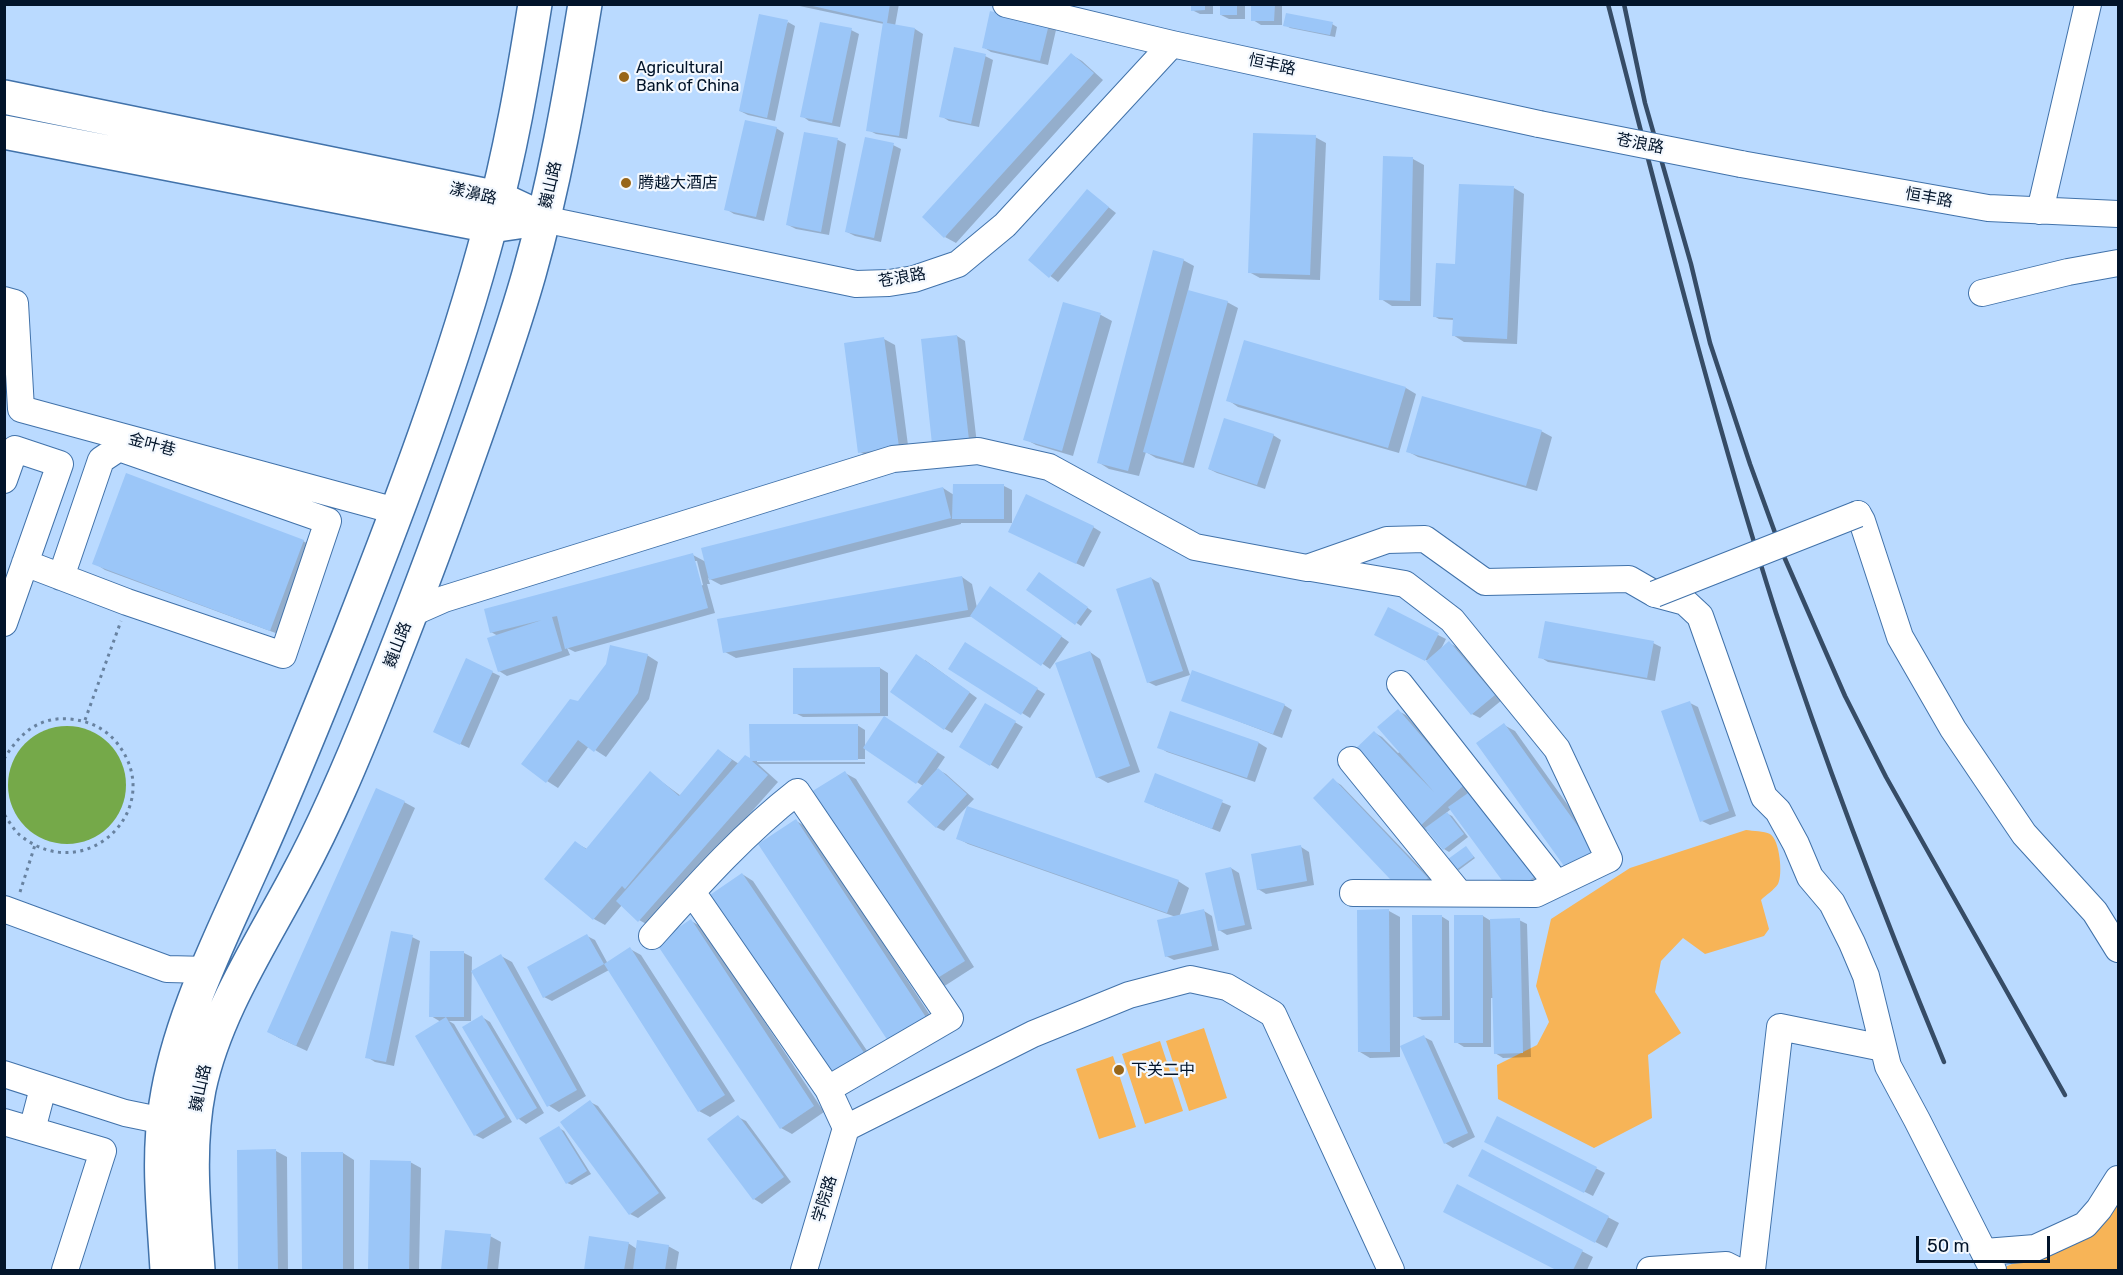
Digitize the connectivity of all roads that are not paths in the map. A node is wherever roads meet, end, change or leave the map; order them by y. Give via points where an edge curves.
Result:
1 (535, 4) edge
2 (585, 4) edge
3 (1006, 4) edge
4 (2088, 4) edge
5 (1172, 44) junction
6 (4, 97) edge
7 (1539, 124) joint
8 (4, 132) edge
9 (1741, 164) joint
10 (2040, 211) junction
11 (494, 212) junction
12 (2118, 214) edge
13 (543, 219) junction
14 (2118, 263) edge
15 (1982, 293) dead end
16 (4, 300) edge
17 (13, 411) edge
18 (4, 480) edge
19 (396, 511) junction
20 (25, 563) junction
21 (1307, 568) junction
22 (62, 577) junction
23 (1655, 594) junction
24 (410, 615) junction
25 (4, 623) edge
26 (1400, 684) dead end
27 (1351, 760) dead end
28 (1557, 884) junction
29 (692, 892) junction
30 (1353, 893) dead end
31 (1459, 893) junction
32 (9, 910) edge
33 (651, 936) dead end
34 (2118, 949) edge
35 (208, 970) junction
36 (240, 984) junction
37 (1883, 1048) junction
38 (4, 1074) edge
39 (43, 1088) junction
40 (828, 1089) junction
41 (4, 1122) edge
42 (179, 1123) junction
43 (846, 1128) junction
44 (32, 1130) junction
45 (2118, 1179) edge
46 (1989, 1261) edge
47 (65, 1270) edge
48 (167, 1270) edge
49 (198, 1270) edge
50 (804, 1270) edge
51 (1391, 1270) edge
52 (1650, 1270) edge
53 (1736, 1270) edge
54 (1752, 1270) edge

1 - 11 main road, 巍山路
2 - 13 main road, 巍山路
3 - 5 street, 恒丰路
4 - 10 street
5 - 7 street, 恒丰路
5 - 13 street, 苍浪路 via 1005,225 958,264 914,279 856,284
6 - 11 main road, 漾濞路
7 - 9 street, 苍浪路, bridge
8 - 11 main road, 漾濞路
9 - 10 street, 恒丰路 via 1988,208
10 - 12 street, 恒丰路
11 - 13 main road, 漾濞路
11 - 19 main road, 巍山路 via 463,323
13 - 24 main road, 巍山路 via 498,373
14 - 15 street
16 - 17 street, 金叶巷 via 15,303
17 - 19 street, 金叶巷
18 - 20 street via 15,449 60,464
19 - 35 main road, 巍山路 via 293,773
20 - 22 street
20 - 25 street
21 - 23 street via 1387,540 1425,539 1485,582 1629,579
21 - 24 street via 1196,547 1049,467 978,451 893,459 444,599
21 - 28 street via 1405,584 1452,620 1557,749 1609,859
22 - 22 street via 284,655 328,521 119,448 101,460
23 - 34 street, bridge via 1858,514 1900,637 1953,729 2024,834 2095,912
23 - 37 street via 1685,602 1700,616 1764,797 1778,811 1810,878 1832,903 1866,976
24 - 36 main road, 巍山路 via 325,820
26 - 28 street
27 - 31 street
28 - 31 street via 1536,894
29 - 33 street
29 - 40 street
29 - 40 street via 796,792 950,1018
30 - 31 street
32 - 35 street via 167,969
35 - 36 main road
35 - 42 main road, 巍山路 via 170,1080
36 - 42 main road, 巍山路 via 222,1020 198,1094
37 - 46 street via 1888,1066
37 - 54 street via 1780,1027
38 - 39 street
39 - 42 street via 125,1113
39 - 44 street
40 - 43 street
41 - 44 street
42 - 48 main road, 巍山路 via 162,1174
42 - 49 main road, 巍山路 via 193,1173
43 - 50 street, 学院路
43 - 51 street via 1033,1034 1129,994 1190,980 1227,987 1273,1014
44 - 47 street via 103,1151
45 - 46 street via 2085,1225 2035,1248
52 - 53 street via 1726,1265

